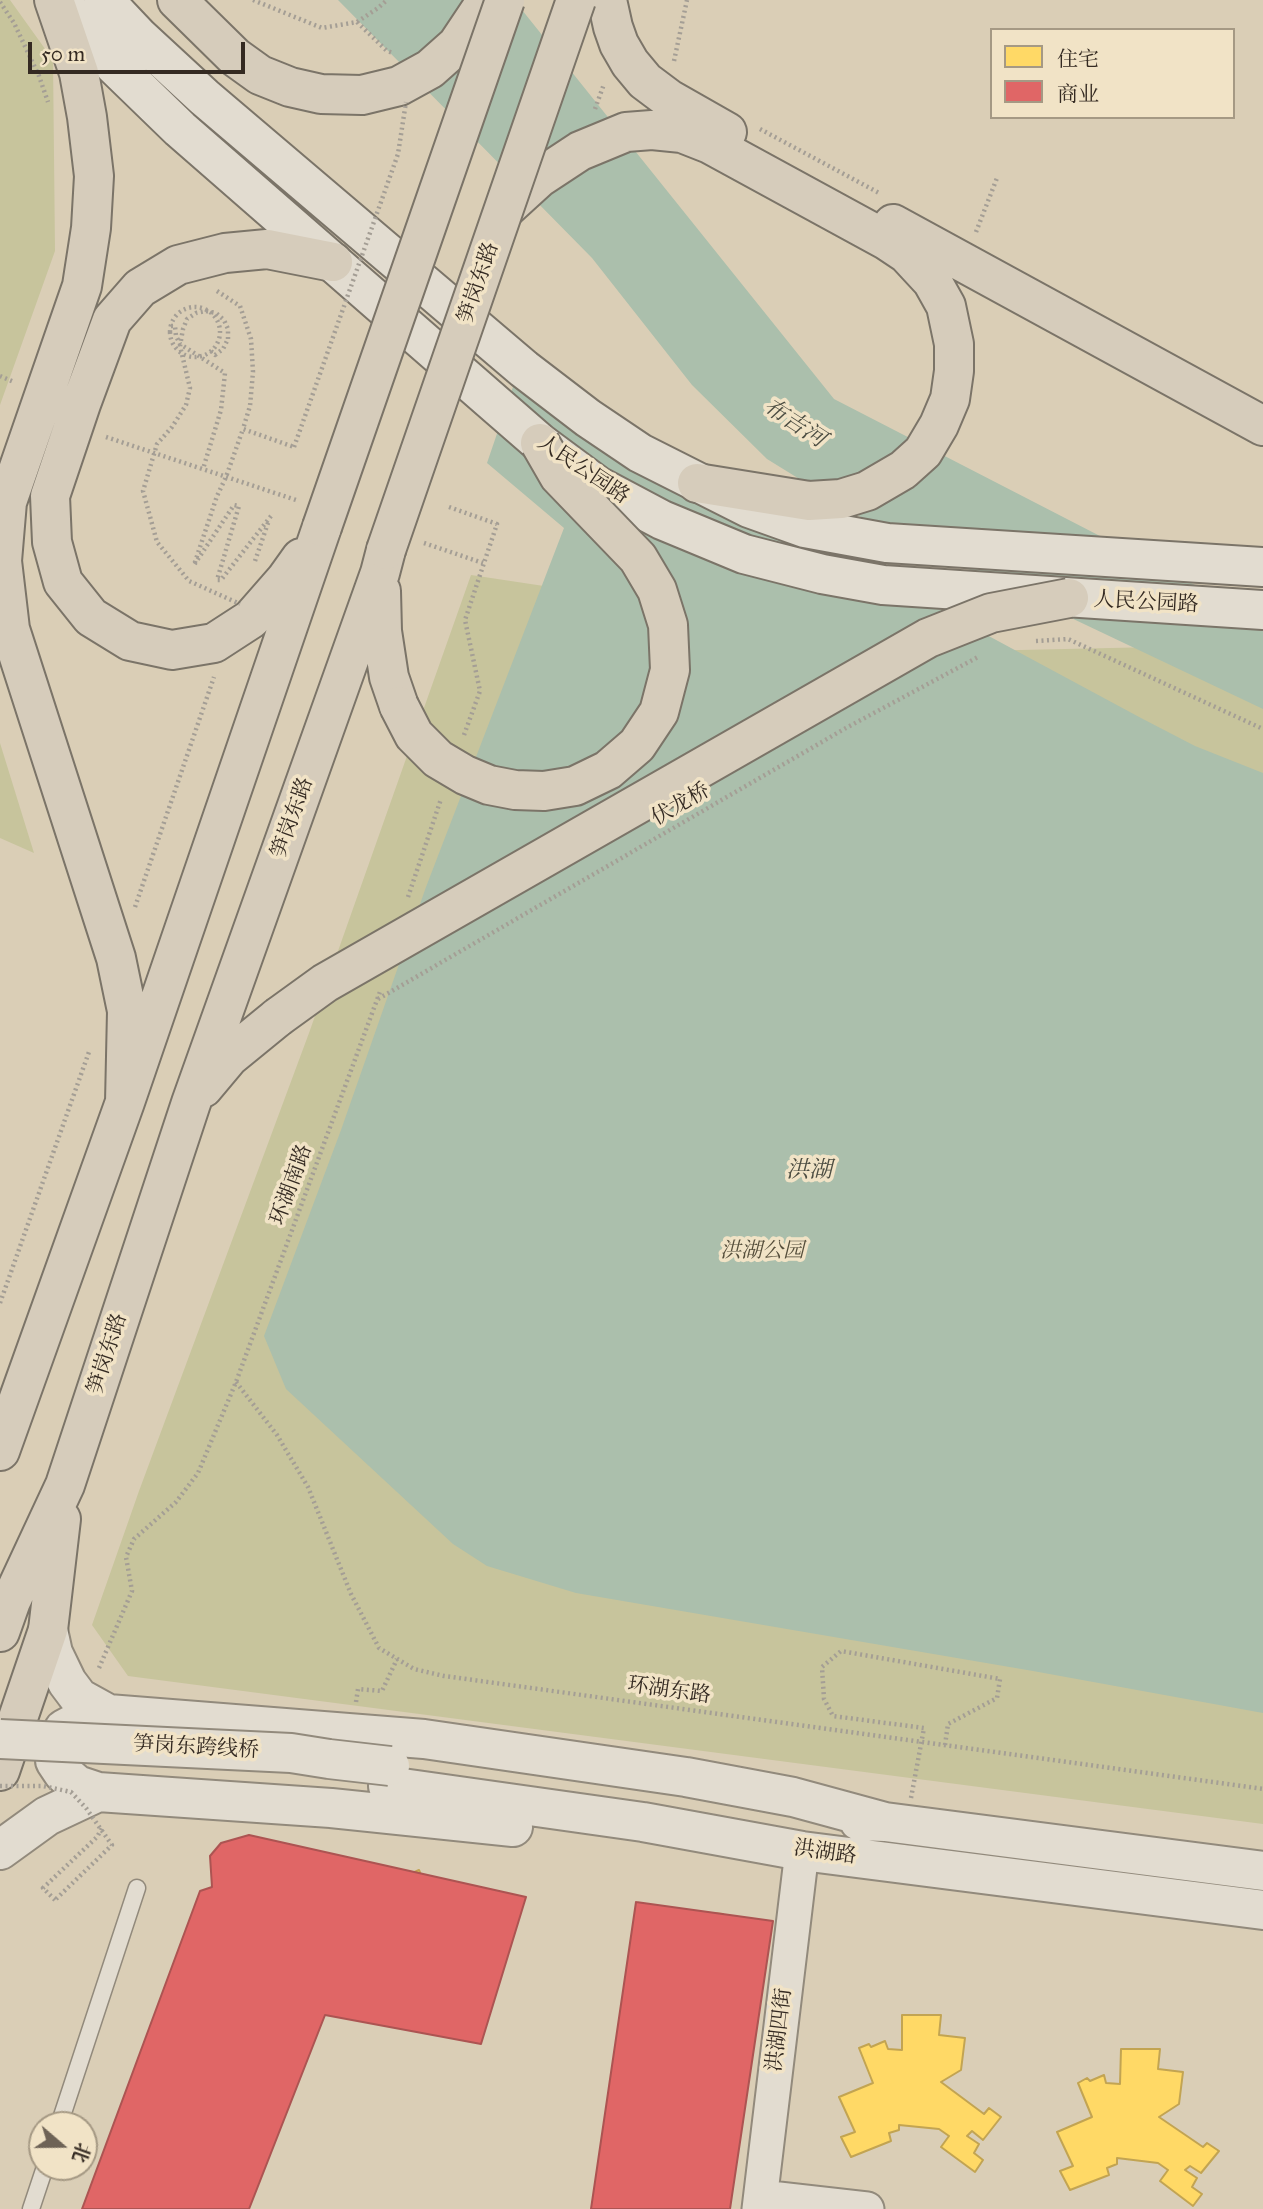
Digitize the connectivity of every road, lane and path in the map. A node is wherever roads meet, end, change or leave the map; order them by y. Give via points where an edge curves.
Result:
1 (54, 0) edge
2 (60, 0) edge
3 (104, 0) edge
4 (177, 0) edge
5 (253, 0) edge
6 (387, 0) edge
7 (487, 0) edge
8 (505, 0) edge
9 (576, 0) edge
10 (607, 0) edge
11 (687, 0) edge
12 (0, 2) edge
13 (262, 2) edge
14 (357, 22) junction
15 (396, 54) dead end
16 (674, 63) dead end
17 (607, 76) dead end
18 (406, 102) dead end
19 (594, 112) dead end
20 (52, 114) dead end
21 (997, 178) dead end
22 (816, 191) junction
23 (505, 209) junction
24 (972, 243) dead end
25 (333, 262) junction
26 (214, 289) dead end
27 (173, 326) junction
28 (211, 351) junction
29 (18, 369) dead end
30 (0, 376) edge
31 (14, 382) junction
32 (11, 389) dead end
33 (1263, 426) edge
34 (243, 429) junction
35 (107, 438) dead end
36 (540, 443) junction
37 (203, 469) junction
38 (226, 477) junction
39 (697, 483) junction
40 (449, 507) dead end
41 (271, 516) dead end
42 (322, 527) junction
43 (383, 561) junction
44 (483, 563) dead end
45 (1263, 567) edge
46 (1069, 598) junction
47 (240, 604) dead end
48 (1263, 610) edge
49 (1029, 642) dead end
50 (979, 656) dead end
51 (214, 676) dead end
52 (1263, 730) edge
53 (135, 907) dead end
54 (378, 999) joint
55 (93, 1039) dead end
56 (125, 1102) junction
57 (191, 1103) junction
58 (0, 1303) edge
59 (236, 1382) junction
60 (0, 1451) edge
61 (65, 1485) junction
62 (47, 1630) junction
63 (0, 1632) edge
64 (397, 1659) junction
65 (96, 1674) dead end
66 (358, 1689) dead end
67 (108, 1714) junction
68 (0, 1739) edge
69 (945, 1745) junction
70 (0, 1763) edge
71 (0, 1771) edge
72 (389, 1776) junction
73 (0, 1786) edge
74 (1263, 1788) edge
75 (98, 1792) junction
76 (898, 1810) junction
77 (97, 1838) dead end
78 (0, 1850) edge
79 (802, 1851) junction
80 (1263, 1871) edge
81 (137, 1888) dead end
82 (1263, 1910) edge
83 (63, 2111) edge
84 (40, 2181) edge
85 (760, 2203) edge
86 (31, 2209) edge
87 (867, 2209) edge

1 - 56 main road via 79,73 87,117 94,176 91,228 82,285 7,502 2,561 10,629 116,958 127,1010
2 - 25 street, 人民公园路 via 114,65 161,111
3 - 39 street, 人民公园路 via 204,97 524,369 640,453
4 - 7 main road via 260,75 321,94 362,94 399,86 430,69 457,45
5 - 13 path
6 - 14 path
8 - 42 main road, bridge
9 - 23 main road, 笋岗东路, bridge
10 - 22 main road via 619,44 645,81
11 - 16 path
12 - 20 path via 29,55
13 - 14 path via 322,28
14 - 15 path
17 - 19 path
18 - 34 path, bridge via 398,154 294,447
21 - 24 path
22 - 23 main road via 710,144 652,130 626,132 580,151 539,178
22 - 33 main road
22 - 39 main road via 907,254 932,281 946,306 954,344 950,399 923,452 867,491 809,501
23 - 43 main road, 笋岗东路, bridge
25 - 36 street, 人民公园路
25 - 42 main road via 267,249 225,253 178,264 140,288 112,320 50,496 52,542 63,582 91,617 130,641 172,650 214,643 251,620
26 - 34 path via 240,306 251,339 250,406
27 - 28 path, bridge via 171,340 182,354 191,357
27 - 28 path, bridge via 179,312 188,308 208,311 219,327
27 - 37 path via 180,344 225,373 221,410
28 - 47 path, bridge via 215,355 223,349 228,329 216,313 196,313 187,319 180,346 190,388 186,405 158,444 142,491 157,542 189,581
29 - 31 path
30 - 31 path
31 - 32 path
34 - 38 path
35 - 37 path
36 - 43 main road, bridge via 559,476 638,558 657,590 668,625 670,670 659,712 637,745 608,770 575,786 514,790 489,785 438,759 414,734 389,677 382,631
36 - 46 street, 人民公园路, bridge via 598,486 640,509 744,554 883,585
37 - 38 path
38 - 41 path via 194,565 234,505 239,506 217,580
39 - 45 street, 人民公园路 via 805,528 887,543
40 - 44 path via 497,524
42 - 56 main road
43 - 57 main road, 笋岗东路
46 - 48 street, 人民公园路
46 - 57 main road, bridge via 992,613 928,638 325,983 229,1057
49 - 52 path via 1068,639
50 - 54 path, 伏龙桥
51 - 53 path
54 - 59 path, 环湖南路
55 - 58 path
56 - 60 main road
57 - 61 main road, 笋岗东路
59 - 64 path, 环湖东路 via 277,1435 308,1487 351,1594 379,1648
59 - 65 path, 环湖南路 via 198,1473 176,1502 134,1539 126,1557 132,1591
61 - 62 main road
61 - 63 main road, 笋岗东路
62 - 67 street via 67,1682 79,1698
62 - 71 main road
64 - 66 path via 382,1691
64 - 69 path, 环湖东路 via 414,1670 444,1676
67 - 75 street via 86,1717 64,1729 56,1744 55,1761 63,1773 77,1785
67 - 76 street via 447,1742
68 - 72 street, 笋岗东跨线桥, bridge via 291,1753
69 - 74 path, 环湖东路
69 - 76 path, bridge via 948,1724 997,1698 1000,1679 841,1651 822,1667 824,1699 834,1716 924,1728
70 - 72 street, 笋岗东跨线桥
72 - 76 street, 洪湖路 via 781,1816
72 - 79 street, 洪湖路
73 - 77 path, bridge via 43,1786 71,1793 112,1845 55,1900 44,1888
75 - 78 street via 47,1816
75 - 79 street via 331,1808
76 - 80 street, 洪湖路
79 - 82 street, 洪湖路
79 - 85 street, 洪湖四街
81 - 83 lane
84 - 86 lane
85 - 87 street

